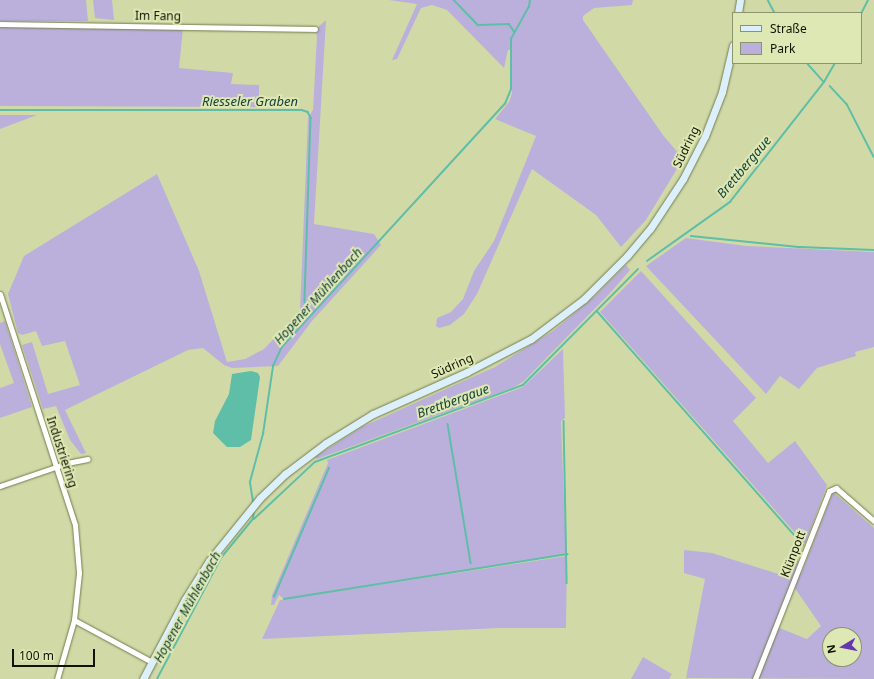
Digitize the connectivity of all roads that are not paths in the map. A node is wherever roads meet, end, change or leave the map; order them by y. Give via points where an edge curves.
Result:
1 (740, 0) edge
2 (738, 12) edge
3 (0, 24) edge
4 (315, 29) dead end
5 (732, 49) edge
6 (0, 294) edge
7 (88, 459) dead end
8 (57, 466) junction
9 (0, 486) edge
10 (874, 521) edge
11 (74, 620) junction
12 (152, 662) junction
13 (57, 679) edge
14 (143, 679) edge
15 (755, 679) edge

1 - 2 main road
3 - 4 street, Im Fang
5 - 12 main road, Südring via 722,92 705,136 683,179 650,229 607,278 567,313 531,339 486,363 373,414 311,454 260,498 209,561
6 - 8 street, Industriering
7 - 8 street
8 - 9 street
8 - 11 street, Industriering via 75,525 79,555
10 - 15 street, Klünpott via 836,488 829,491
11 - 12 street
11 - 13 street, Industriering
12 - 14 main road, Südring

